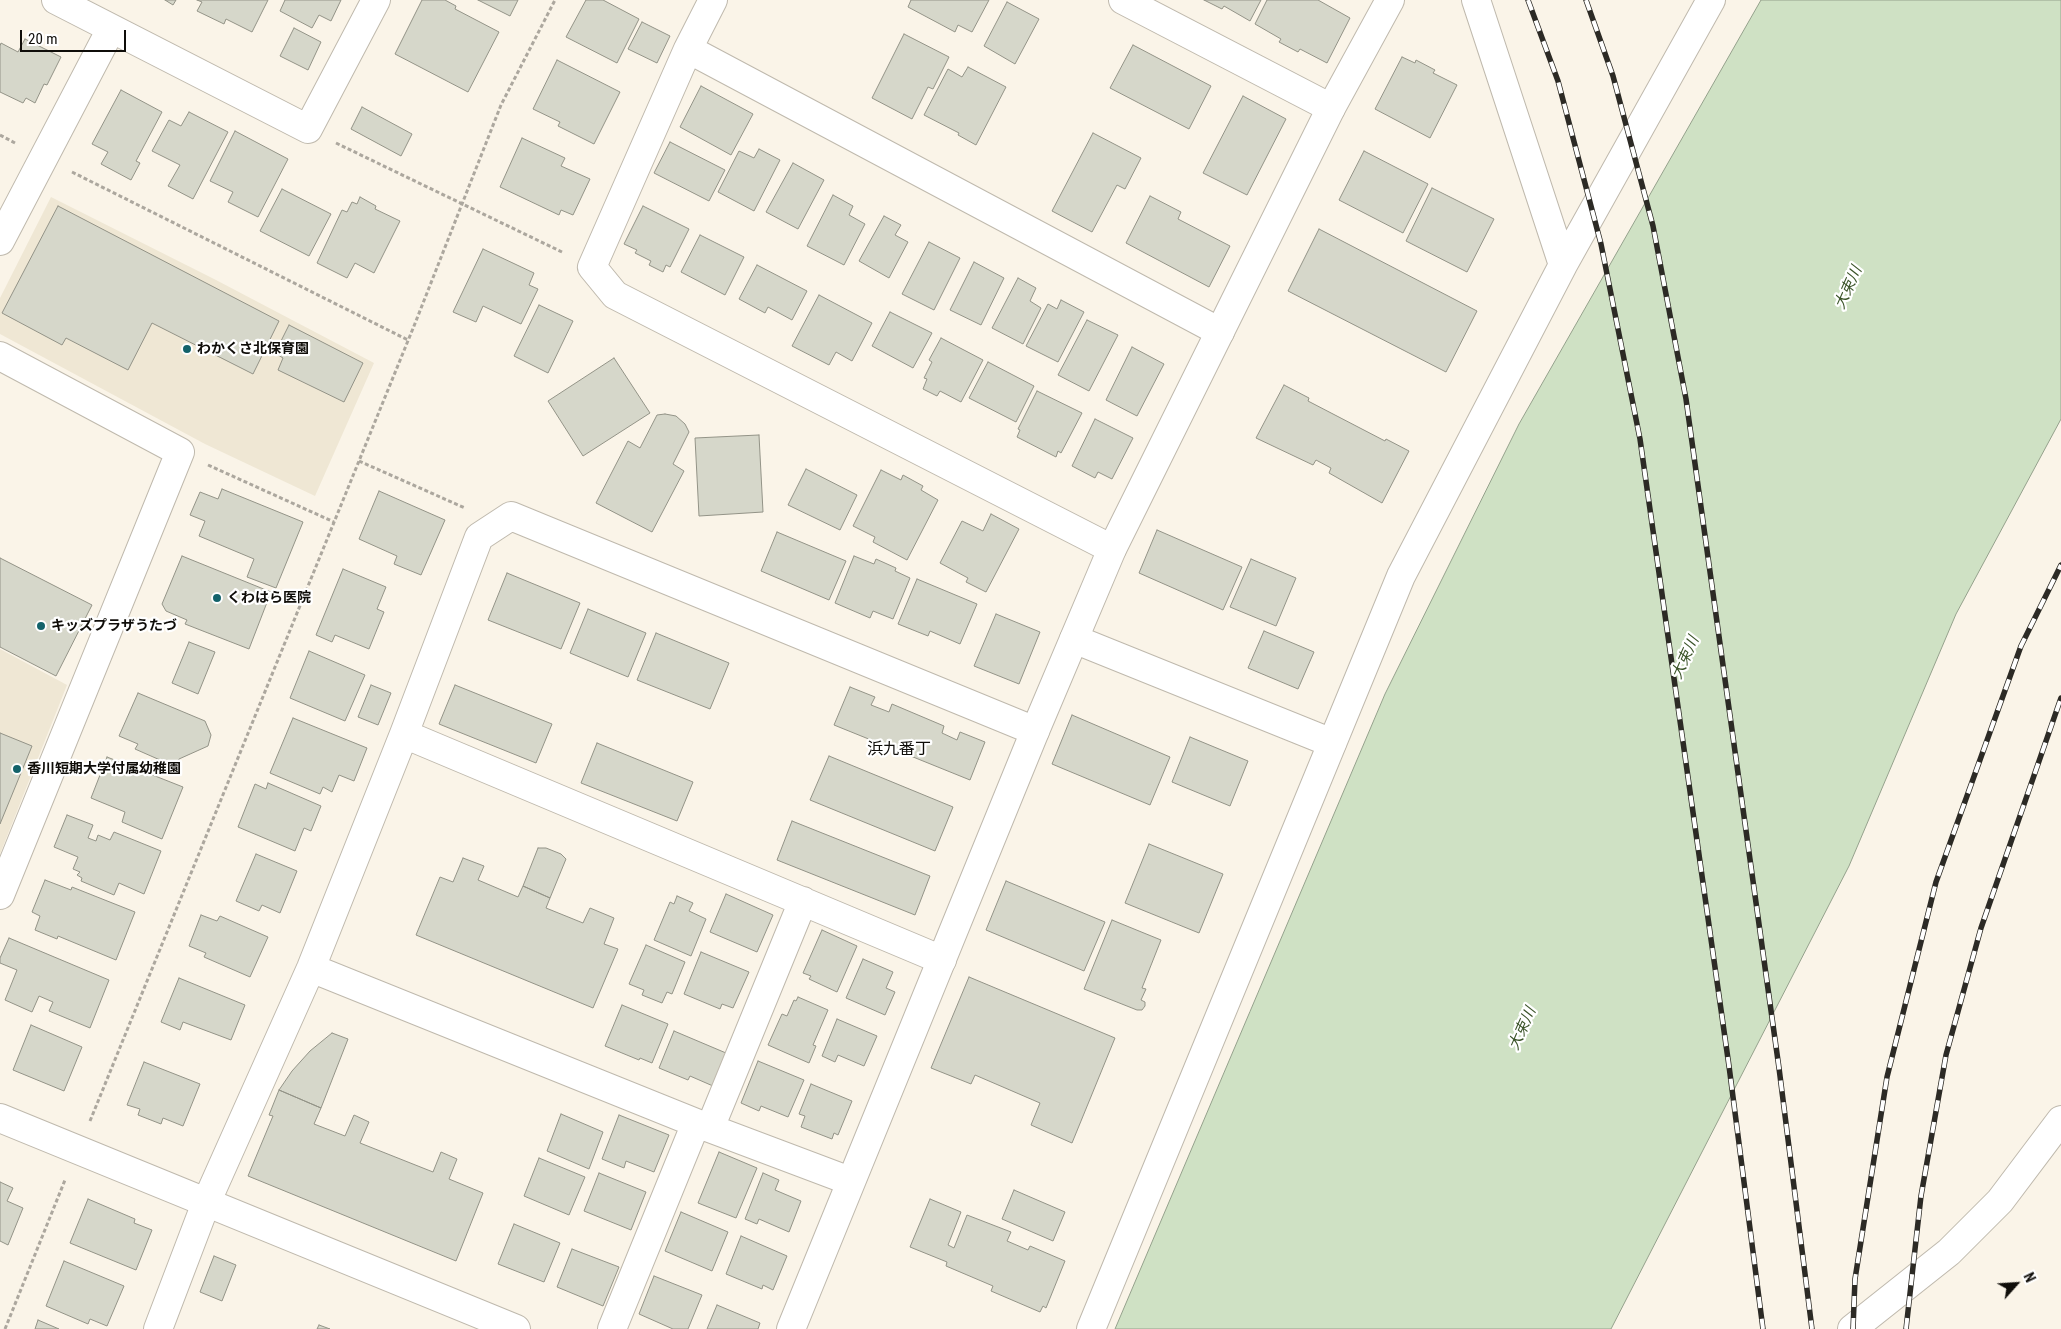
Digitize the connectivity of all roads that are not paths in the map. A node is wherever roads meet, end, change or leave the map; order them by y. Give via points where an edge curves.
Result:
1 (56, 0) edge
2 (376, 0) edge
3 (713, 0) edge
4 (1124, 0) edge
5 (1390, 0) edge
6 (1476, 0) edge
7 (1711, 0) edge
8 (110, 29) junction
9 (688, 49) junction
10 (1331, 108) junction
11 (0, 241) edge
12 (1563, 265) junction
13 (1220, 332) junction
14 (0, 356) edge
15 (1112, 548) junction
16 (1074, 640) junction
17 (1035, 731) junction
18 (404, 734) junction
19 (1332, 743) junction
20 (0, 895) edge
21 (803, 901) junction
22 (942, 960) junction
23 (311, 968) junction
24 (0, 1118) edge
25 (2061, 1120) edge
26 (703, 1126) junction
27 (850, 1181) junction
28 (206, 1203) junction
29 (158, 1329) edge
30 (516, 1329) edge
31 (612, 1329) edge
32 (791, 1329) edge
33 (1091, 1329) edge
34 (1852, 1329) edge

1 - 8 street
2 - 8 street via 308,129
3 - 9 street
4 - 10 street
5 - 10 street
6 - 12 street
7 - 12 street
8 - 11 street
9 - 13 street
9 - 15 street via 592,267 615,295
10 - 13 street
12 - 19 street via 1401,576
13 - 15 street
14 - 20 street via 180,452
15 - 16 street
16 - 17 street
16 - 19 street
17 - 18 street via 511,516 479,537
17 - 22 street
18 - 21 street
18 - 23 street
19 - 33 street
21 - 22 street
21 - 26 street
22 - 27 street
23 - 26 street
23 - 28 street
24 - 28 street
25 - 34 street via 2000,1201 1955,1246
26 - 27 street
26 - 31 street
27 - 32 street
28 - 29 street
28 - 30 street

